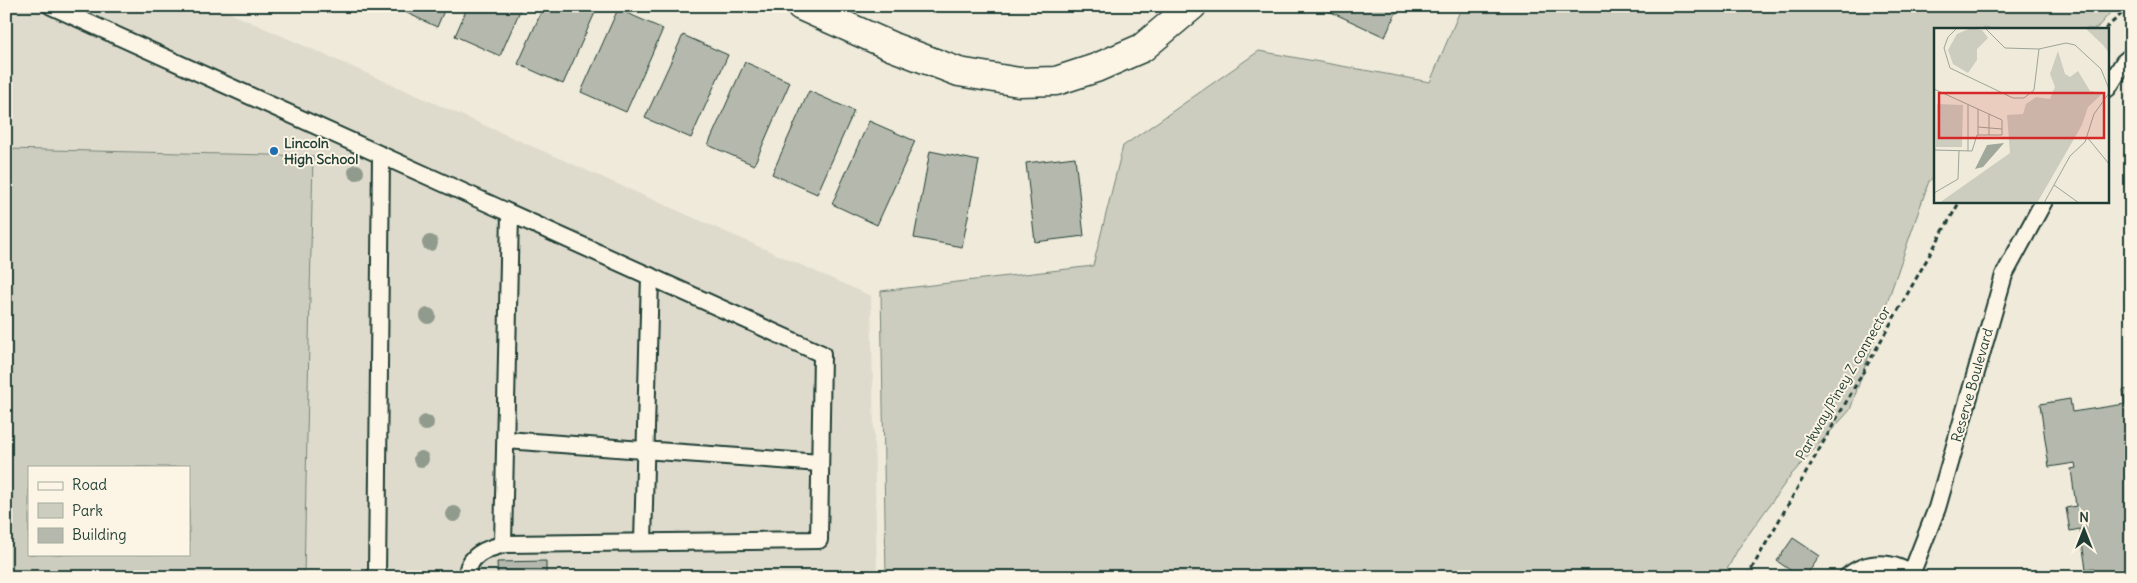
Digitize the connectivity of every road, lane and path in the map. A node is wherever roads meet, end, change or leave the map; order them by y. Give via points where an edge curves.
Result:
1 (51, 6) edge
2 (801, 6) edge
3 (1192, 6) edge
4 (2130, 6) edge
5 (2106, 28) edge
6 (2131, 56) edge
7 (2110, 85) edge
8 (381, 155) junction
9 (1959, 202) edge
10 (2043, 202) edge
11 (510, 214) junction
12 (650, 276) junction
13 (506, 440) junction
14 (645, 450) junction
15 (820, 463) junction
16 (643, 542) junction
17 (503, 544) junction
18 (1911, 576) edge
19 (377, 577) edge
20 (466, 577) edge
21 (1747, 577) edge
22 (1847, 577) edge

1 - 8 lane
2 - 3 street via 892,47 959,72 1019,82 1056,81 1142,48
4 - 5 path
6 - 7 lane
8 - 11 lane
8 - 19 lane
9 - 21 path, Parkway/Piney Z connector
10 - 18 lane, Reserve Boulevard via 2004,275 1937,508
11 - 12 lane
11 - 13 lane
12 - 14 lane
12 - 15 lane via 822,354
13 - 14 lane
13 - 17 lane
14 - 15 lane
14 - 16 lane
15 - 16 lane via 819,540
16 - 17 lane
17 - 20 lane via 474,556 467,566
18 - 22 lane via 1890,564 1872,564 1855,570

